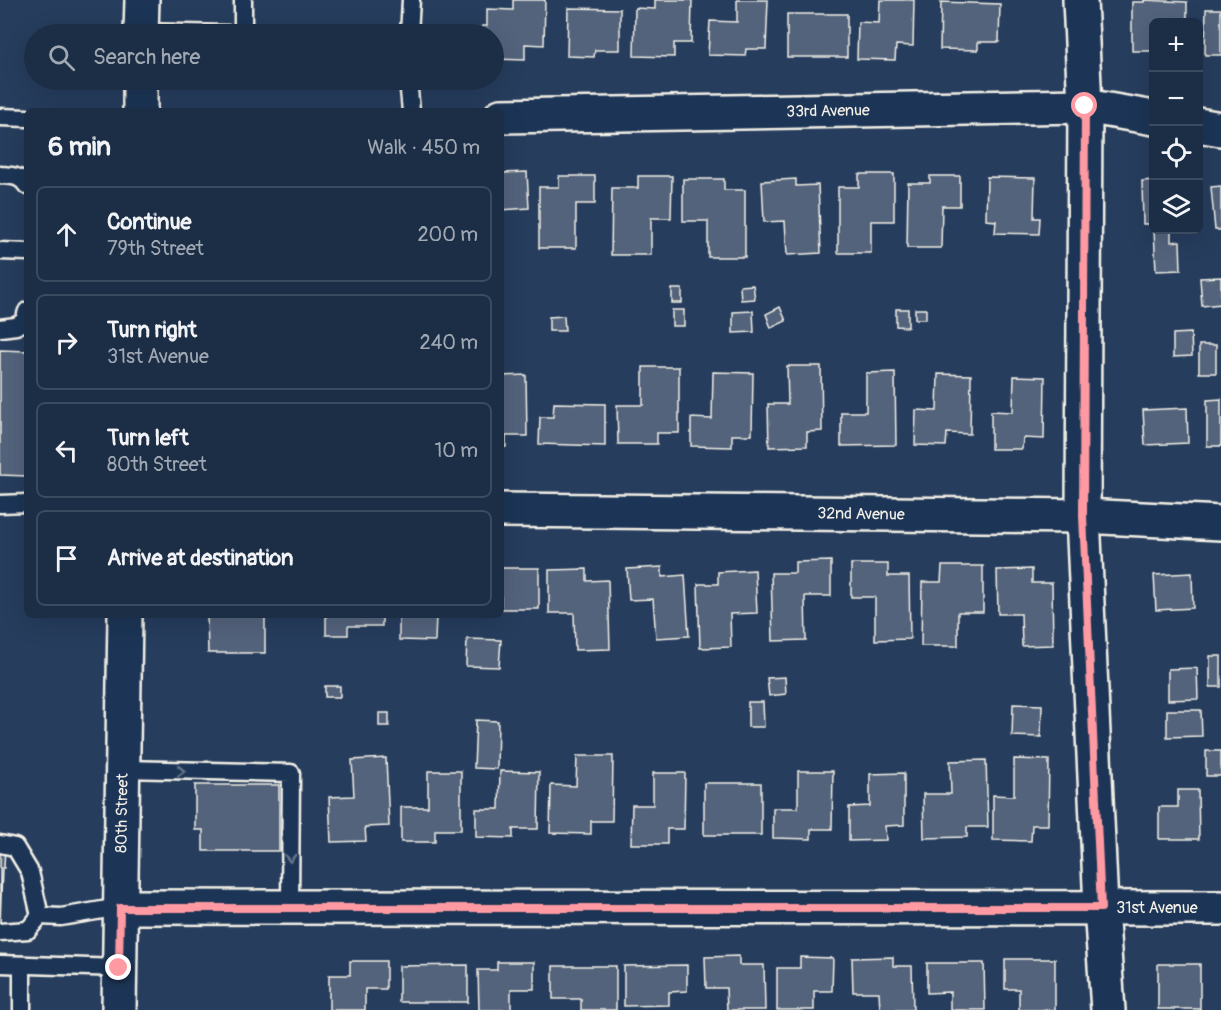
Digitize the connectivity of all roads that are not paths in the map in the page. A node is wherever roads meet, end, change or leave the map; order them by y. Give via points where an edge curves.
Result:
1 (142, 0) edge
2 (243, 0) edge
3 (411, 0) edge
4 (1080, 0) edge
5 (141, 24) edge
6 (243, 24) edge
7 (410, 24) edge
8 (140, 90) edge
9 (409, 90) edge
10 (1085, 106) junction
11 (140, 108) edge
12 (411, 108) edge
13 (504, 116) edge
14 (0, 117) edge
15 (1149, 117) edge
16 (24, 118) edge
17 (1203, 126) edge
18 (1221, 129) edge
19 (0, 176) edge
20 (24, 181) edge
21 (0, 251) edge
22 (24, 252) edge
23 (24, 321) edge
24 (0, 328) edge
25 (0, 504) edge
26 (24, 504) edge
27 (504, 510) edge
28 (1083, 516) junction
29 (1221, 523) edge
30 (125, 618) edge
31 (123, 769) junction
32 (0, 844) edge
33 (120, 908) junction
34 (290, 908) junction
35 (1101, 908) junction
36 (1221, 908) edge
37 (40, 916) junction
38 (0, 932) edge
39 (0, 964) edge
40 (22, 965) junction
41 (119, 968) junction
42 (21, 1010) edge
43 (119, 1010) edge
44 (1108, 1010) edge

1 - 5 street
2 - 6 lane
3 - 7 lane
4 - 10 street
8 - 11 street
9 - 12 lane
10 - 13 street, 33rd Avenue
10 - 15 street, 33rd Avenue
10 - 28 street
14 - 16 lane
17 - 18 street
19 - 20 lane via 16,176
21 - 22 lane
23 - 24 lane
25 - 26 lane
27 - 28 street, 32nd Avenue
28 - 29 street, 32nd Avenue
28 - 35 street
30 - 31 street, 80th Street
31 - 33 street, 80th Street
31 -> 34 lane via 291,773
32 - 37 lane via 15,847 30,872
33 - 34 street, 31st Avenue
33 - 37 lane
33 - 41 street, 80th Street
34 - 35 street, 31st Avenue
35 - 36 street, 31st Avenue
35 - 44 street
37 - 38 lane via 28,930
39 - 40 lane
40 - 41 lane
40 - 42 lane
41 - 43 street, 80th Street

